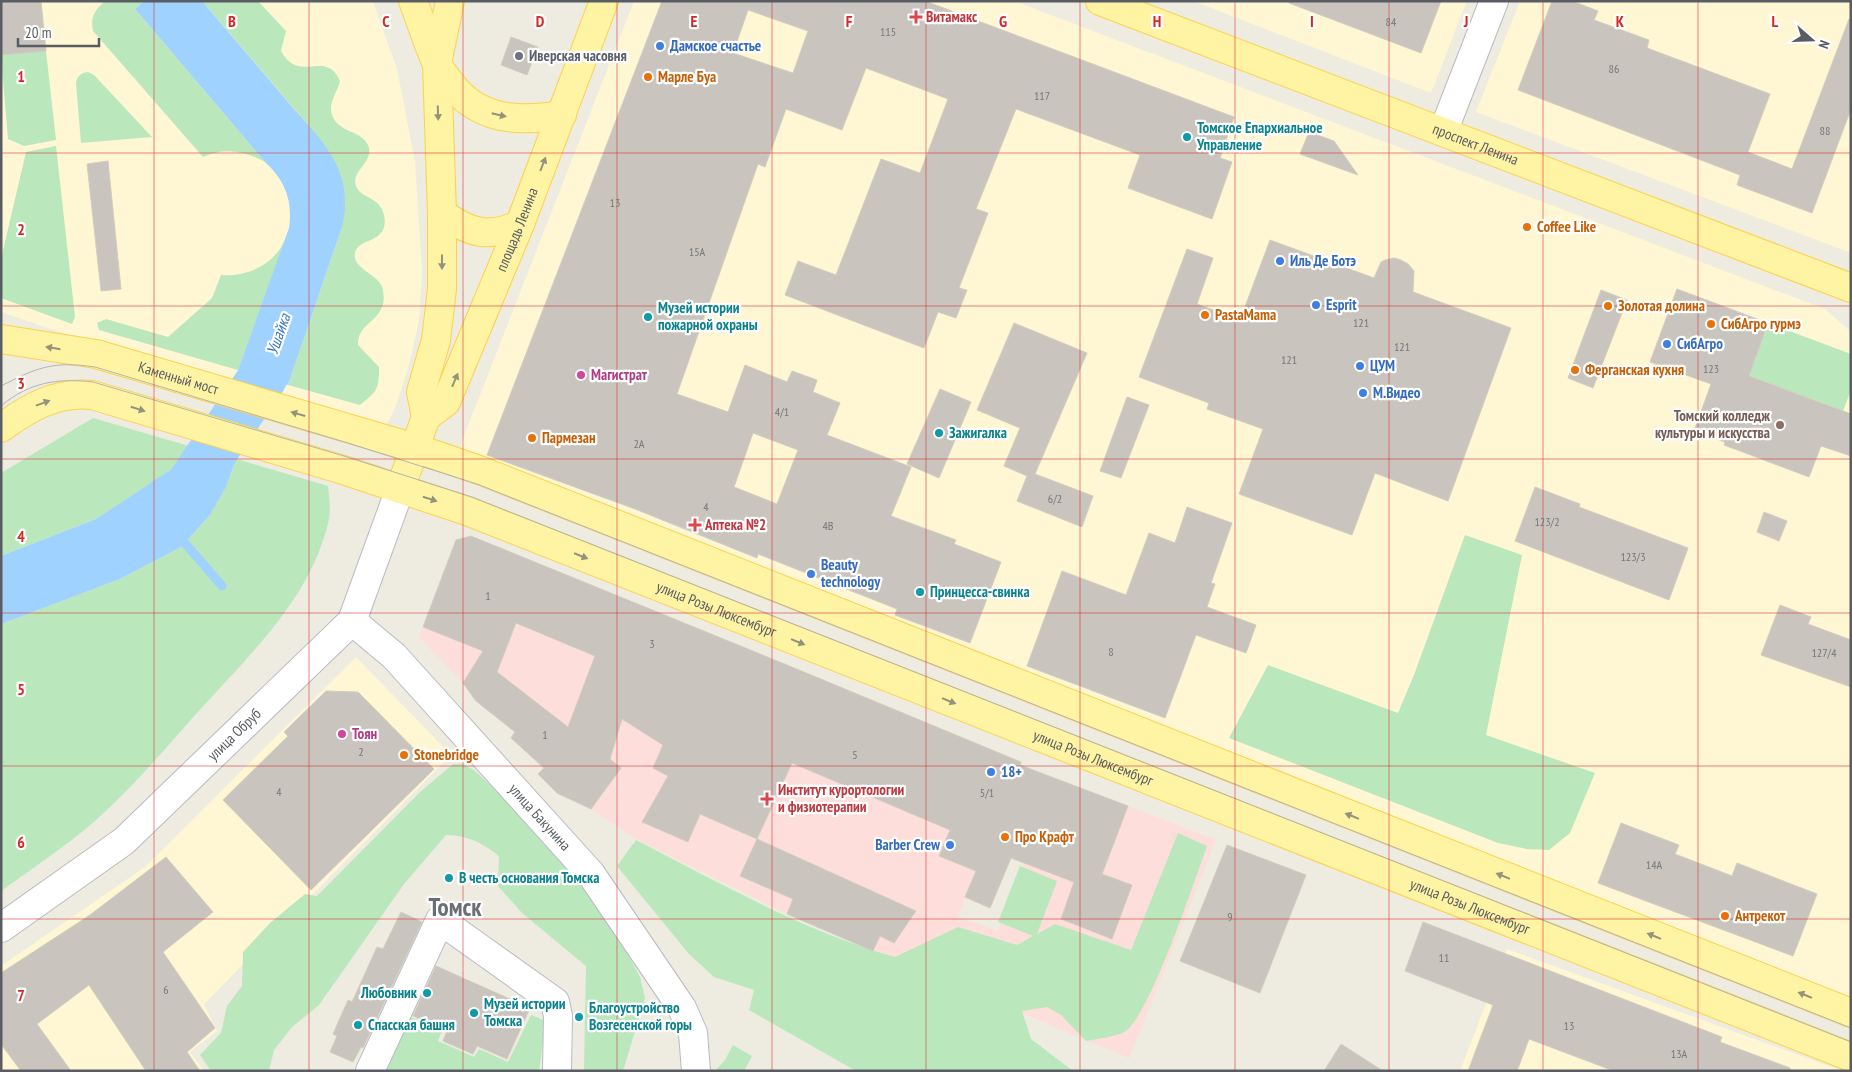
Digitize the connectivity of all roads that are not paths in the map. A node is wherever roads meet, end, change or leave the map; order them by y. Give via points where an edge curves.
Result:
1 (413, 1) edge
2 (450, 1) edge
3 (586, 1) edge
4 (604, 1) edge
5 (1100, 1) edge
6 (1494, 1) edge
7 (592, 33) junction
8 (437, 64) junction
9 (562, 115) junction
10 (1443, 132) junction
11 (442, 213) junction
12 (520, 224) junction
13 (1851, 288) edge
14 (6, 340) edge
15 (426, 417) junction
16 (1, 428) edge
17 (415, 448) junction
18 (400, 489) junction
19 (352, 621) junction
20 (1, 928) edge
21 (1851, 1013) edge
22 (1851, 1057) edge
23 (370, 1071) edge
24 (557, 1071) edge
25 (696, 1071) edge

1 - 8 main road
2 - 8 main road
3 - 7 main road
4 - 7 main road, площадь Ленина
5 - 10 main road, проспект Ленина
6 - 10 street
7 - 9 main road, площадь Ленина
8 -> 9 main road via 452,86 479,109 521,119
8 -> 11 main road
12 -> 9 main road, площадь Ленина
10 - 13 main road, проспект Ленина
11 - 12 main road via 465,227 490,233
11 -> 15 main road via 440,314 421,392
15 -> 12 main road, площадь Ленина via 446,402
17 -> 14 main road, Каменный мост via 96,354
15 - 17 main road
16 -> 18 main road, улица Розы Люксембург via 36,405 60,397 92,395
17 - 18 main road
21 -> 17 main road via 482,470
18 - 19 street, улица Обруб
18 -> 22 main road, улица Розы Люксембург via 476,514
19 - 20 street, улица Обруб via 124,841
19 - 25 street, улица Бакунина via 394,656 591,874 682,1008 693,1033
23 - 24 street via 440,920 555,1002 558,1016

